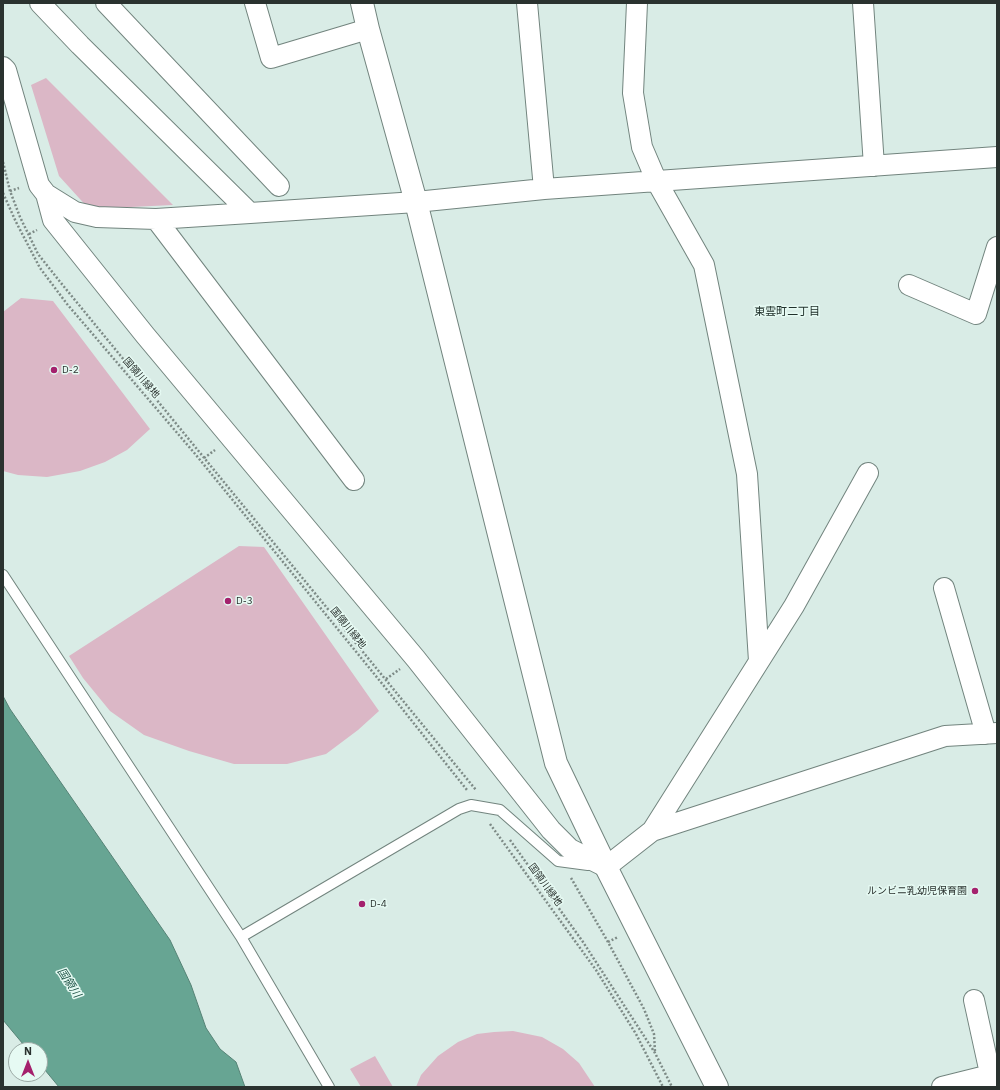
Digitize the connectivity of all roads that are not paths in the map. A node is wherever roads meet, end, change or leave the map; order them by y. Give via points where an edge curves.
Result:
1 (40, 3) edge
2 (106, 3) edge
3 (254, 3) edge
4 (362, 3) edge
5 (527, 3) edge
6 (637, 3) edge
7 (863, 3) edge
8 (368, 29) junction
9 (3, 67) edge
10 (997, 157) edge
11 (874, 166) junction
12 (657, 182) junction
13 (279, 186) dead end
14 (544, 189) junction
15 (46, 194) junction
16 (416, 202) junction
17 (250, 213) junction
18 (156, 219) junction
19 (997, 247) edge
20 (909, 285) dead end
21 (868, 473) dead end
22 (354, 480) dead end
23 (3, 575) edge
24 (944, 588) dead end
25 (759, 661) junction
26 (992, 733) edge
27 (652, 830) junction
28 (606, 867) junction
29 (241, 937) junction
30 (974, 1000) dead end
31 (991, 1081) edge
32 (328, 1087) edge
33 (717, 1087) edge
34 (942, 1087) edge

1 - 17 street
2 - 13 street
3 - 8 street via 271,58
4 - 8 street
5 - 14 street
6 - 12 street via 634,92 642,147
7 - 11 street
8 - 16 street
9 - 15 street via 39,185
10 - 11 street
11 - 12 street
12 - 14 street
12 - 25 street via 704,265 724,358 747,474
14 - 16 street
15 - 18 street via 75,212 97,217
15 - 28 street via 53,220 91,269 416,659 551,830 570,849
16 - 17 street
16 - 28 street via 556,763
17 - 18 street
18 - 22 street
19 - 20 street via 976,314
21 - 25 street via 794,606
23 - 29 lane
24 - 26 street
25 - 27 street
26 - 27 street via 945,736
27 - 28 street
28 - 29 lane via 558,861 500,810 471,805 459,809
28 - 33 street
29 - 32 lane
30 - 31 street
31 - 34 street

